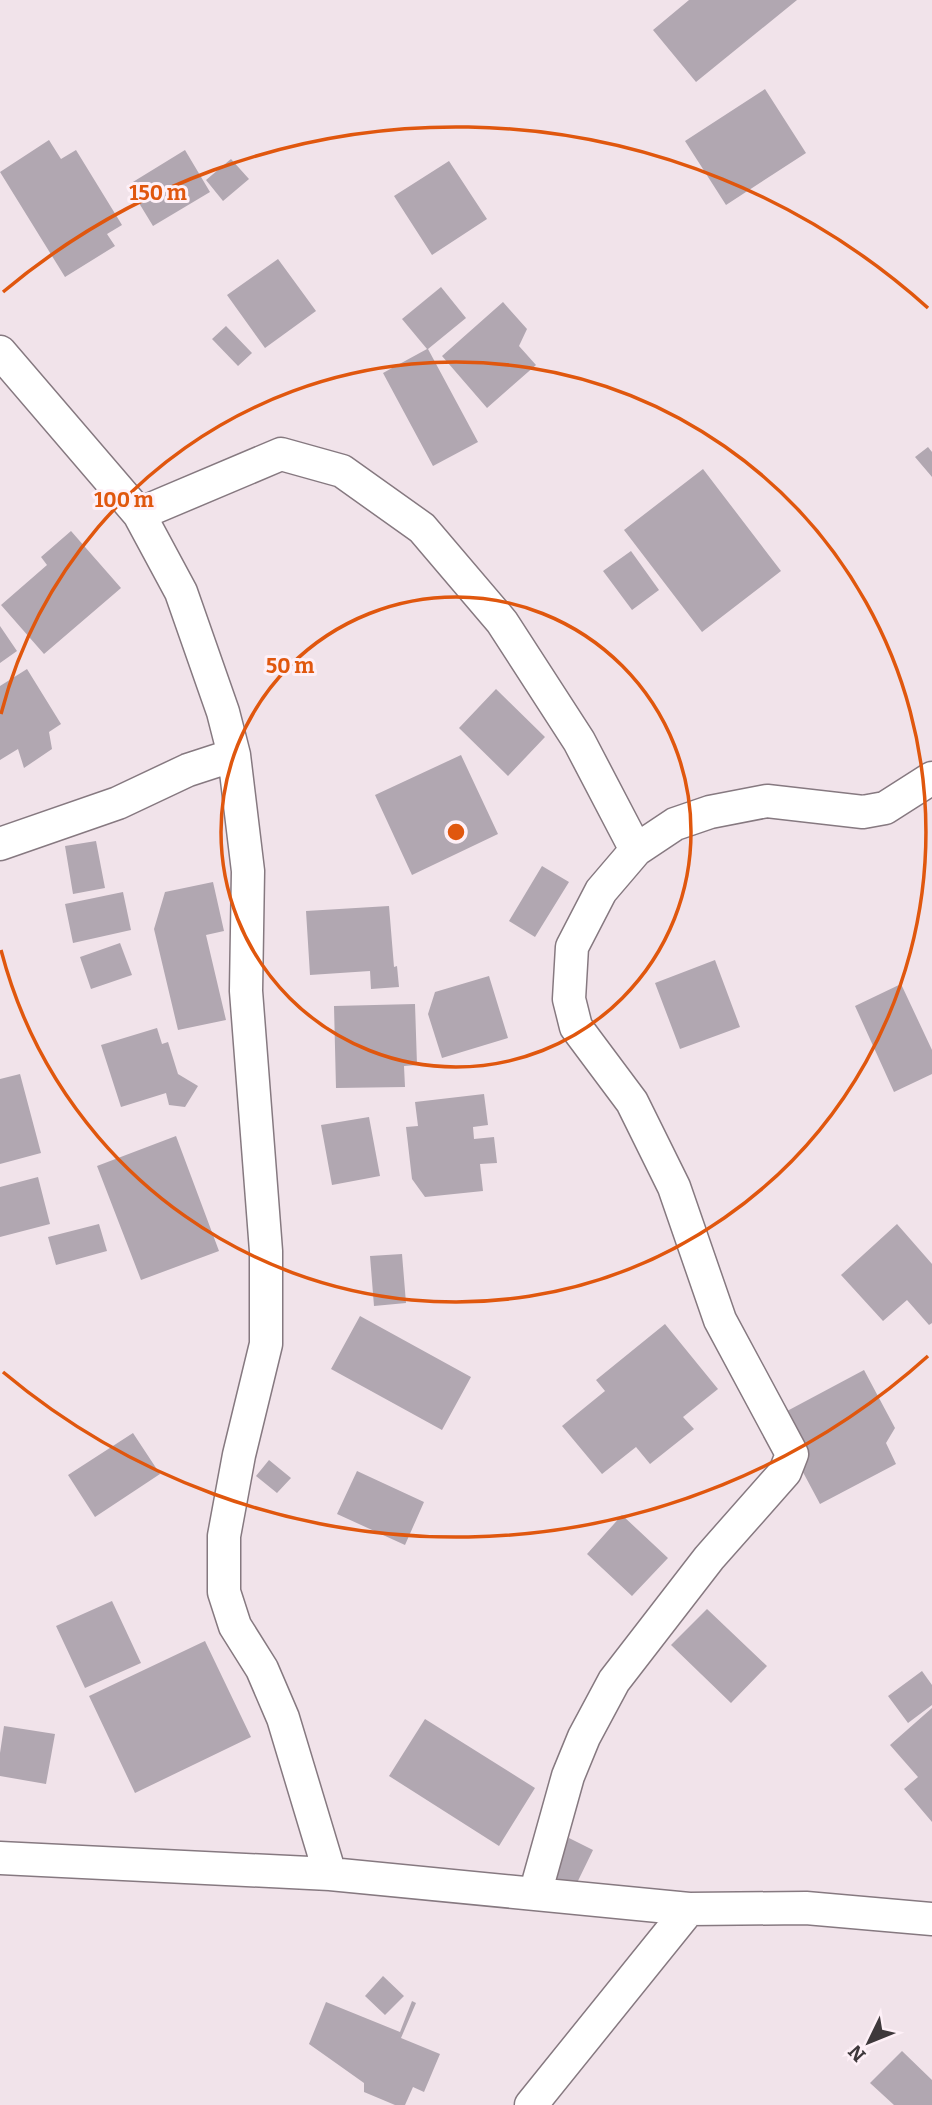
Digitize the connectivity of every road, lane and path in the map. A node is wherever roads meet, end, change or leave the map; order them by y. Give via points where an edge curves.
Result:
1 (0, 352) edge
2 (139, 514) junction
3 (234, 755) junction
4 (932, 778) edge
5 (0, 844) edge
6 (636, 850) junction
7 (0, 1858) edge
8 (330, 1874) junction
9 (536, 1894) junction
10 (689, 1909) junction
11 (932, 1919) edge
12 (531, 2105) edge

1 - 2 street
2 - 3 street via 181,592
2 - 6 street via 281,454 342,471 422,528 502,622 579,741
3 - 5 street via 188,770 118,803
3 - 8 street via 248,871 246,991 266,1251 266,1344 224,1536 224,1592 235,1626 262,1669 283,1718
4 - 6 street via 885,808 863,812 767,801 709,812 674,824
6 - 9 street via 601,891 572,947 569,999 576,1027 632,1102 674,1187 720,1320 792,1454 785,1472 709,1558 614,1681 568,1776
7 - 8 street
8 - 9 street
9 - 10 street
10 - 11 street via 806,1908
10 - 12 street

